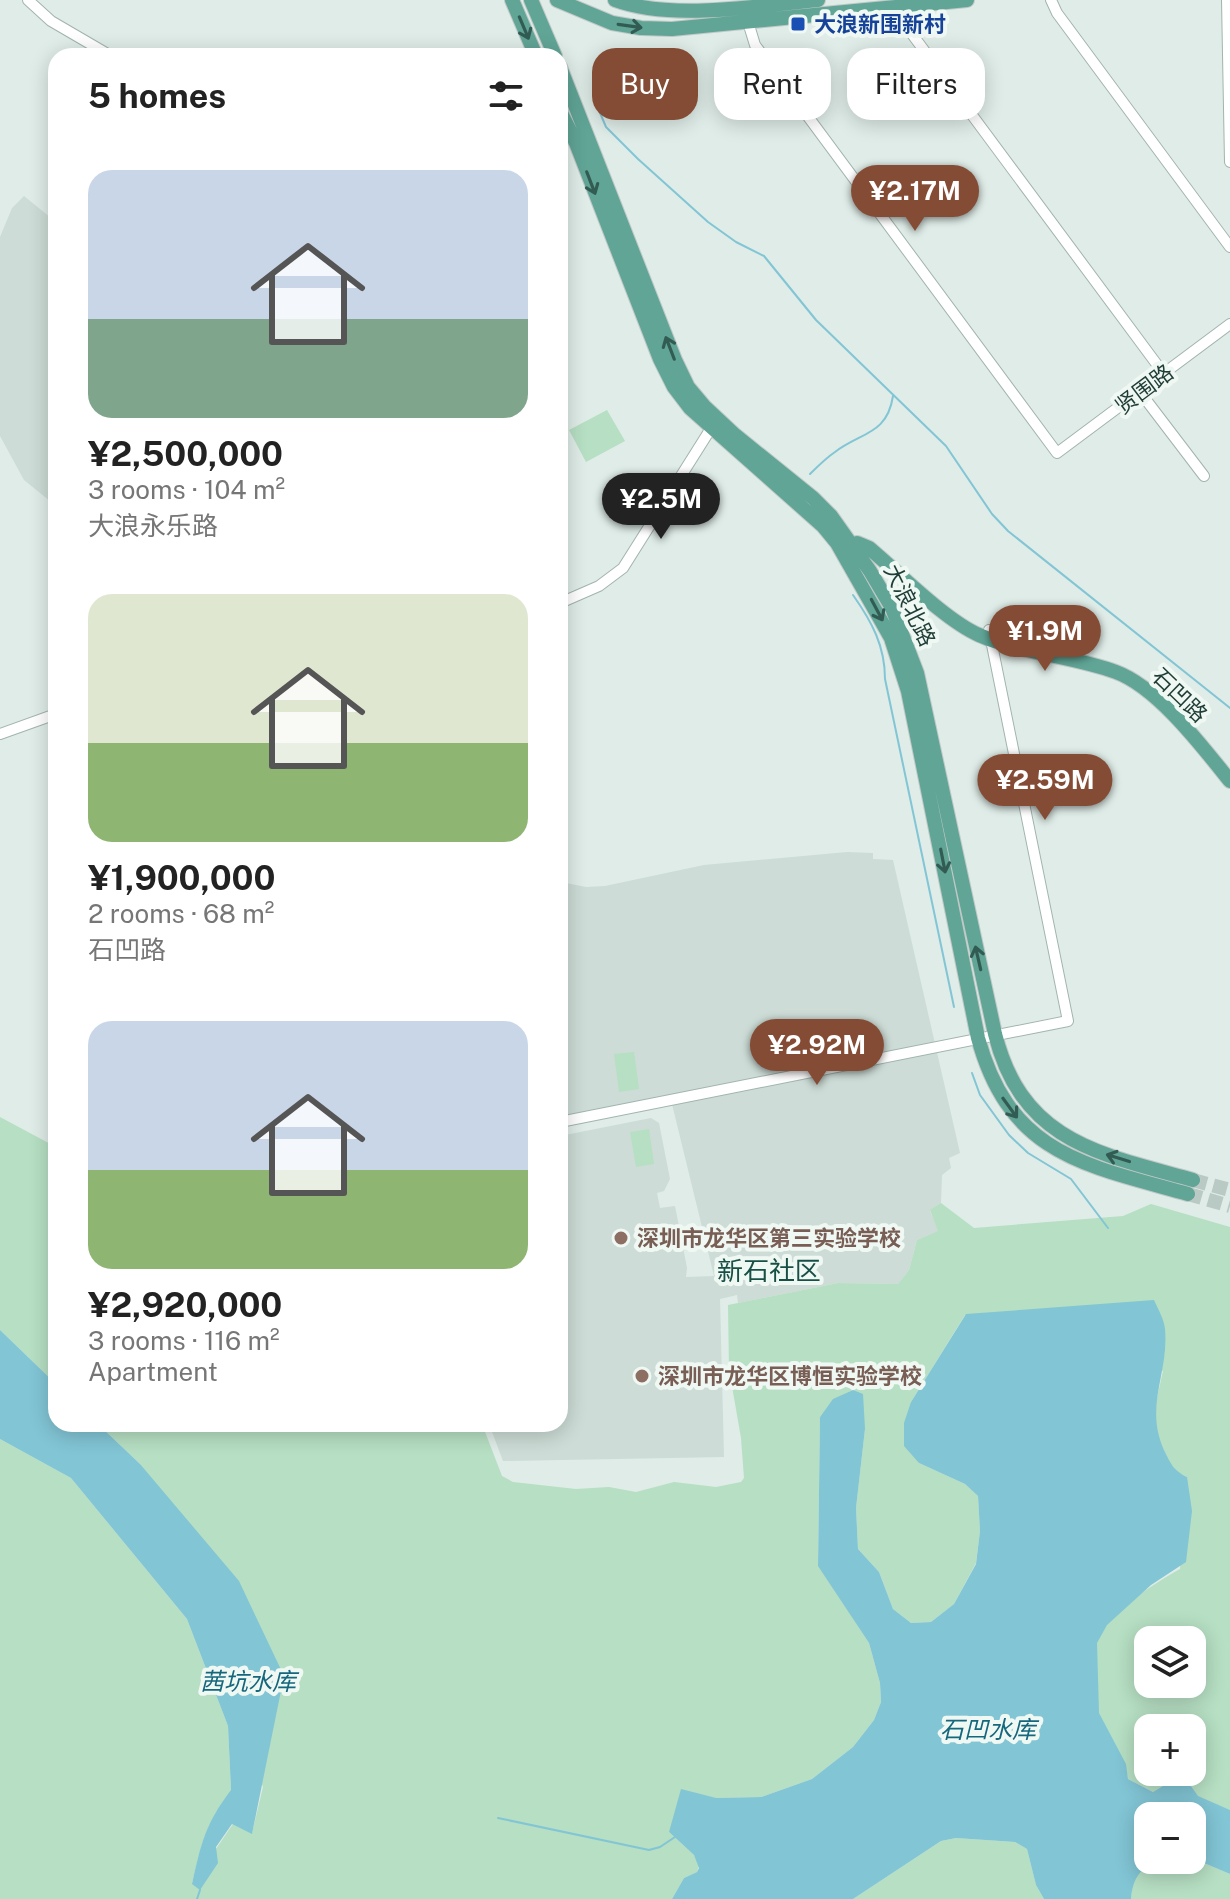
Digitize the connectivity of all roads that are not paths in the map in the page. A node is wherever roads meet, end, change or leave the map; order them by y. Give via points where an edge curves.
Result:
1 (28, 0) edge
2 (512, 0) edge
3 (531, 0) edge
4 (557, 0) edge
5 (615, 0) edge
6 (818, 0) edge
7 (967, 0) edge
8 (1051, 0) edge
9 (1227, 0) edge
10 (898, 8) junction
11 (748, 22) junction
12 (97, 48) edge
13 (533, 48) edge
14 (552, 48) edge
15 (568, 87) edge
16 (568, 127) edge
17 (1230, 162) edge
18 (1230, 247) edge
19 (1230, 324) edge
20 (1164, 374) junction
21 (1140, 392) junction
22 (715, 422) junction
23 (1204, 476) dead end
24 (853, 545) junction
25 (568, 600) edge
26 (990, 634) junction
27 (48, 717) edge
28 (0, 734) edge
29 (1230, 768) edge
30 (1230, 781) edge
31 (995, 1034) junction
32 (978, 1038) junction
33 (568, 1120) edge

1 - 12 street via 51,21
2 -> 13 main road
3 - 14 main road
4 -> 11 main road via 612,23 641,28
5 - 6 main road via 687,11
7 - 10 main road
8 - 18 street
9 - 17 street
10 - 11 main road
10 - 20 street
11 - 21 street, 贤围路 via 755,45 1057,453
22 -> 15 main road, 大浪北路 via 678,368
16 -> 22 main road, 大浪北路 via 667,373 690,408
19 - 20 street, 贤围路
20 - 21 street, 贤围路
21 - 23 street
22 - 24 main road, 大浪北路 via 813,498
22 - 25 street via 623,568
22 -> 32 main road, 大浪北路 via 823,526 891,638 908,691
24 - 26 main road, 石凹路 via 863,544 980,636
31 -> 24 main road, 大浪北路 via 917,673 892,608
26 - 29 main road, 石凹路 via 1135,671 1163,693
26 - 30 main road, 石凹路 via 1136,681
26 - 31 street via 1068,1021
27 - 28 street
31 - 32 street
32 -> 31 main road, 大浪北路 via 996,1088 1014,1116 1041,1141 1084,1163 1191,1187 1074,1142 1043,1120 1008,1074
32 - 33 street

